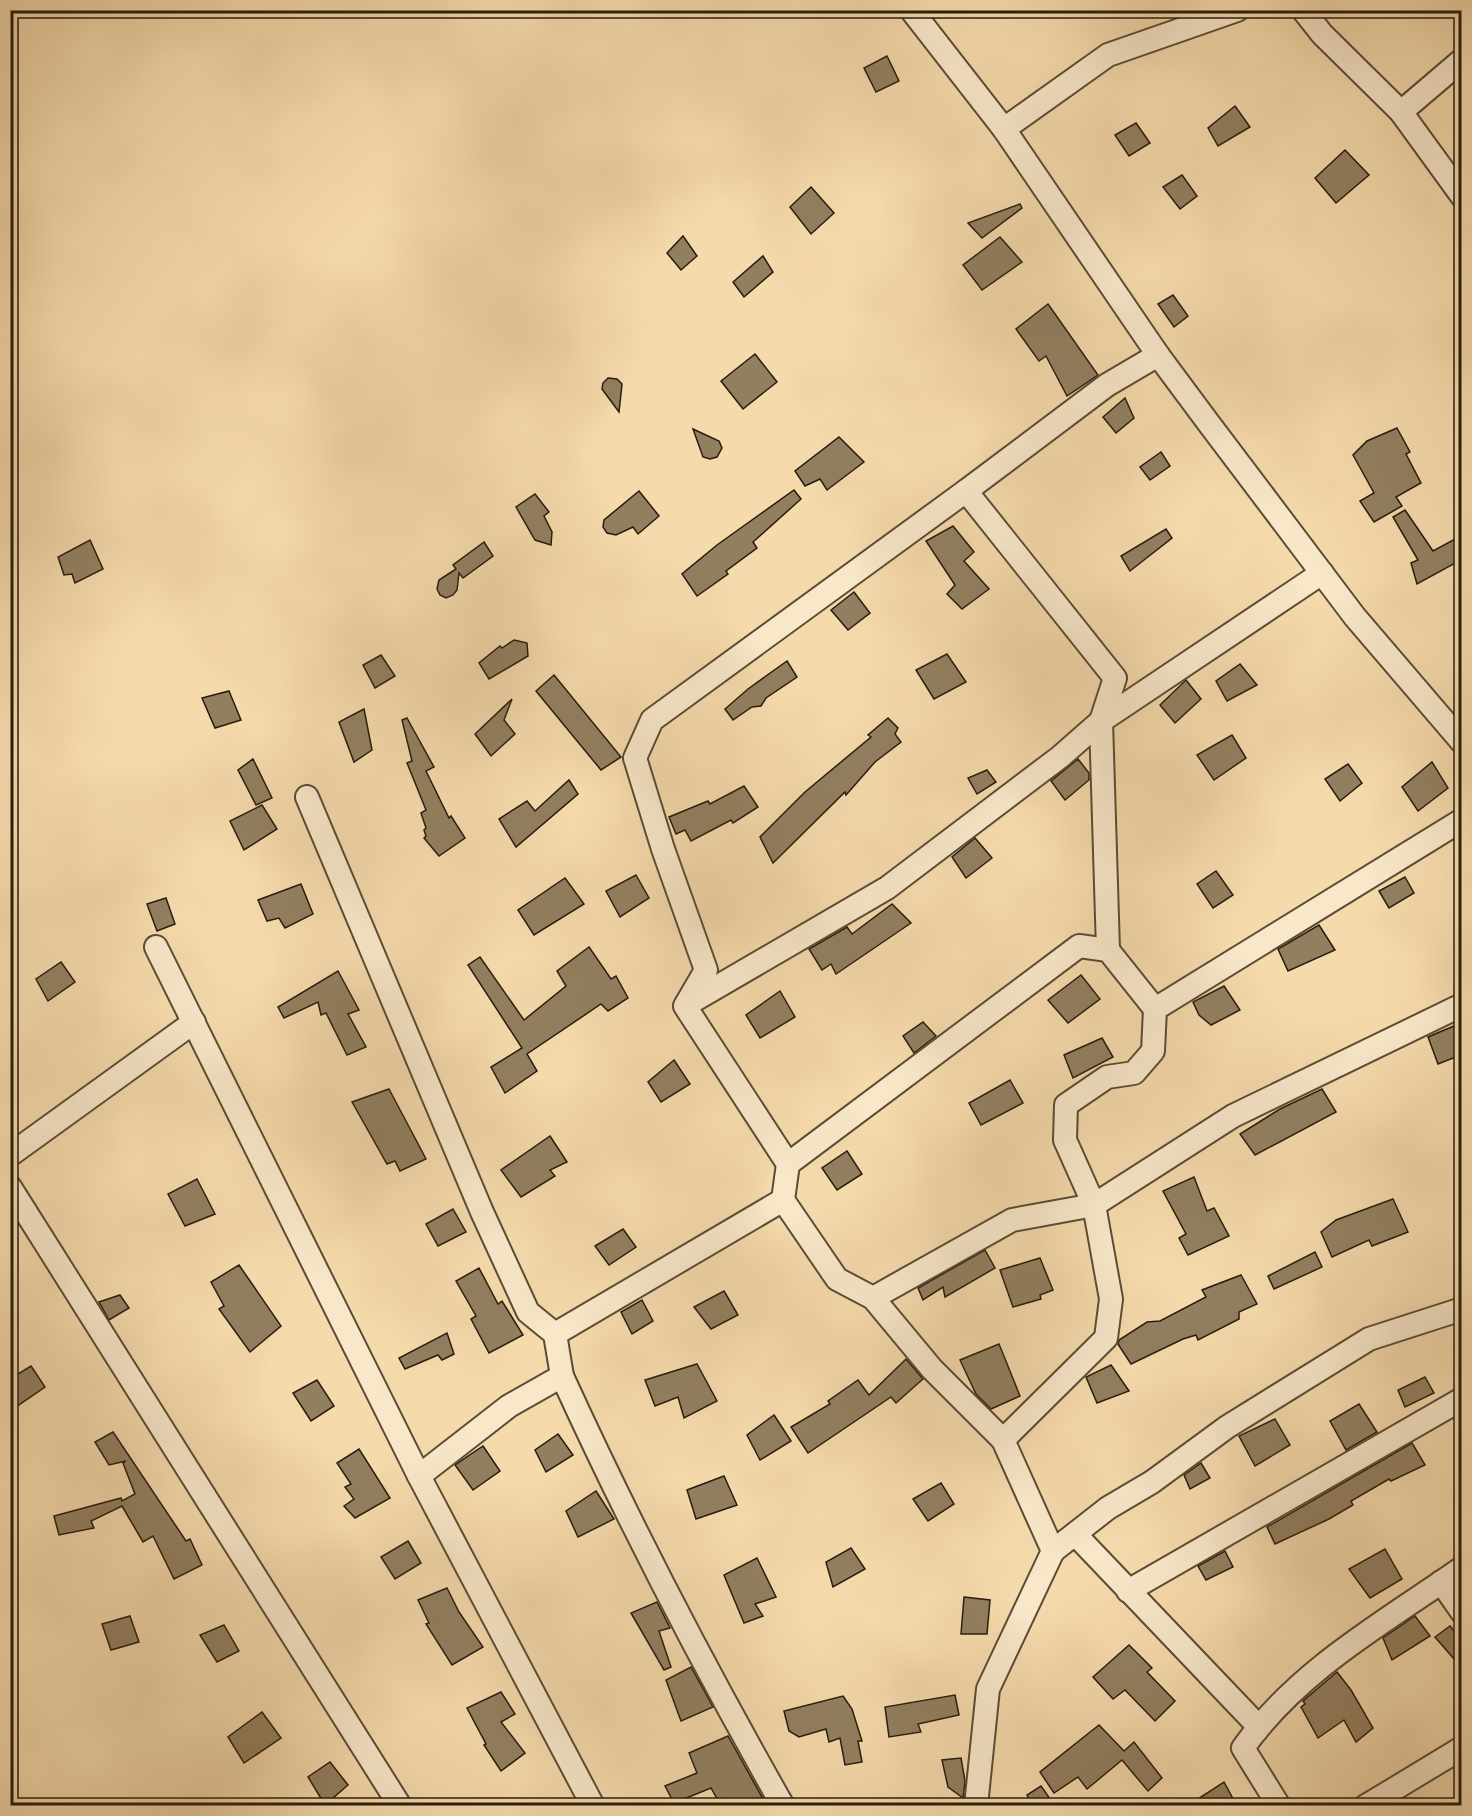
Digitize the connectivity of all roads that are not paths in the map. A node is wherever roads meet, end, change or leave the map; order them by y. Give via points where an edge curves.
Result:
1 (912, 10) edge
2 (1237, 10) edge
3 (1303, 10) edge
4 (1461, 60) edge
5 (1401, 112) junction
6 (1004, 129) junction
7 (1461, 196) edge
8 (1158, 355) junction
9 (966, 491) junction
10 (1322, 573) junction
11 (1101, 721) junction
12 (1461, 742) edge
13 (307, 797) dead end
14 (1461, 820) edge
15 (156, 947) dead end
16 (1108, 950) junction
17 (1461, 1005) edge
18 (685, 1006) junction
19 (1155, 1009) junction
20 (194, 1022) junction
21 (10, 1155) edge
22 (788, 1164) junction
23 (10, 1187) edge
24 (783, 1200) junction
25 (1094, 1205) junction
26 (873, 1298) junction
27 (1461, 1309) edge
28 (555, 1334) junction
29 (562, 1376) junction
30 (1461, 1399) edge
31 (1003, 1440) junction
32 (419, 1476) junction
33 (1075, 1534) junction
34 (1053, 1551) junction
35 (1461, 1568) edge
36 (1441, 1582) junction
37 (1128, 1592) junction
38 (1461, 1612) edge
39 (1258, 1726) junction
40 (1461, 1748) edge
41 (400, 1806) edge
42 (593, 1806) edge
43 (783, 1806) edge
44 (976, 1806) edge
45 (1279, 1806) edge
46 (1366, 1806) edge

1 - 6 street
2 - 6 street via 1108,55
3 - 5 street
4 - 5 street
5 - 7 street
6 - 8 street
8 - 9 street via 1107,385
8 - 10 street
9 - 11 street via 1116,678
9 - 18 street via 652,720 634,758 706,970
10 - 11 street
10 - 12 street
11 - 16 street
11 - 18 street via 1060,757 887,888
13 - 28 street via 491,1232 528,1311
14 - 19 street
15 - 20 street
16 - 19 street
16 - 22 street via 1079,946
17 - 25 street via 1233,1116
18 - 22 street
19 - 25 street via 1153,1051 1134,1073 1107,1077 1066,1105 1065,1140
20 - 21 street
20 - 32 street
22 - 24 street
23 - 41 street
24 - 26 street via 837,1279
24 - 28 street
25 - 26 street via 1012,1220
25 - 31 street via 1111,1299 1106,1338
26 - 31 street via 932,1369
27 - 33 street via 1370,1339 1227,1427
28 - 29 street
29 - 32 street via 509,1407
29 - 43 street via 619,1501 708,1674
30 - 37 street
31 - 34 street
32 - 42 street
33 - 34 street
33 - 37 street
34 - 44 street via 988,1689
35 - 36 street
36 - 38 street
36 - 39 street via 1307,1676
37 - 39 street
39 - 45 street via 1243,1748
40 - 46 street

